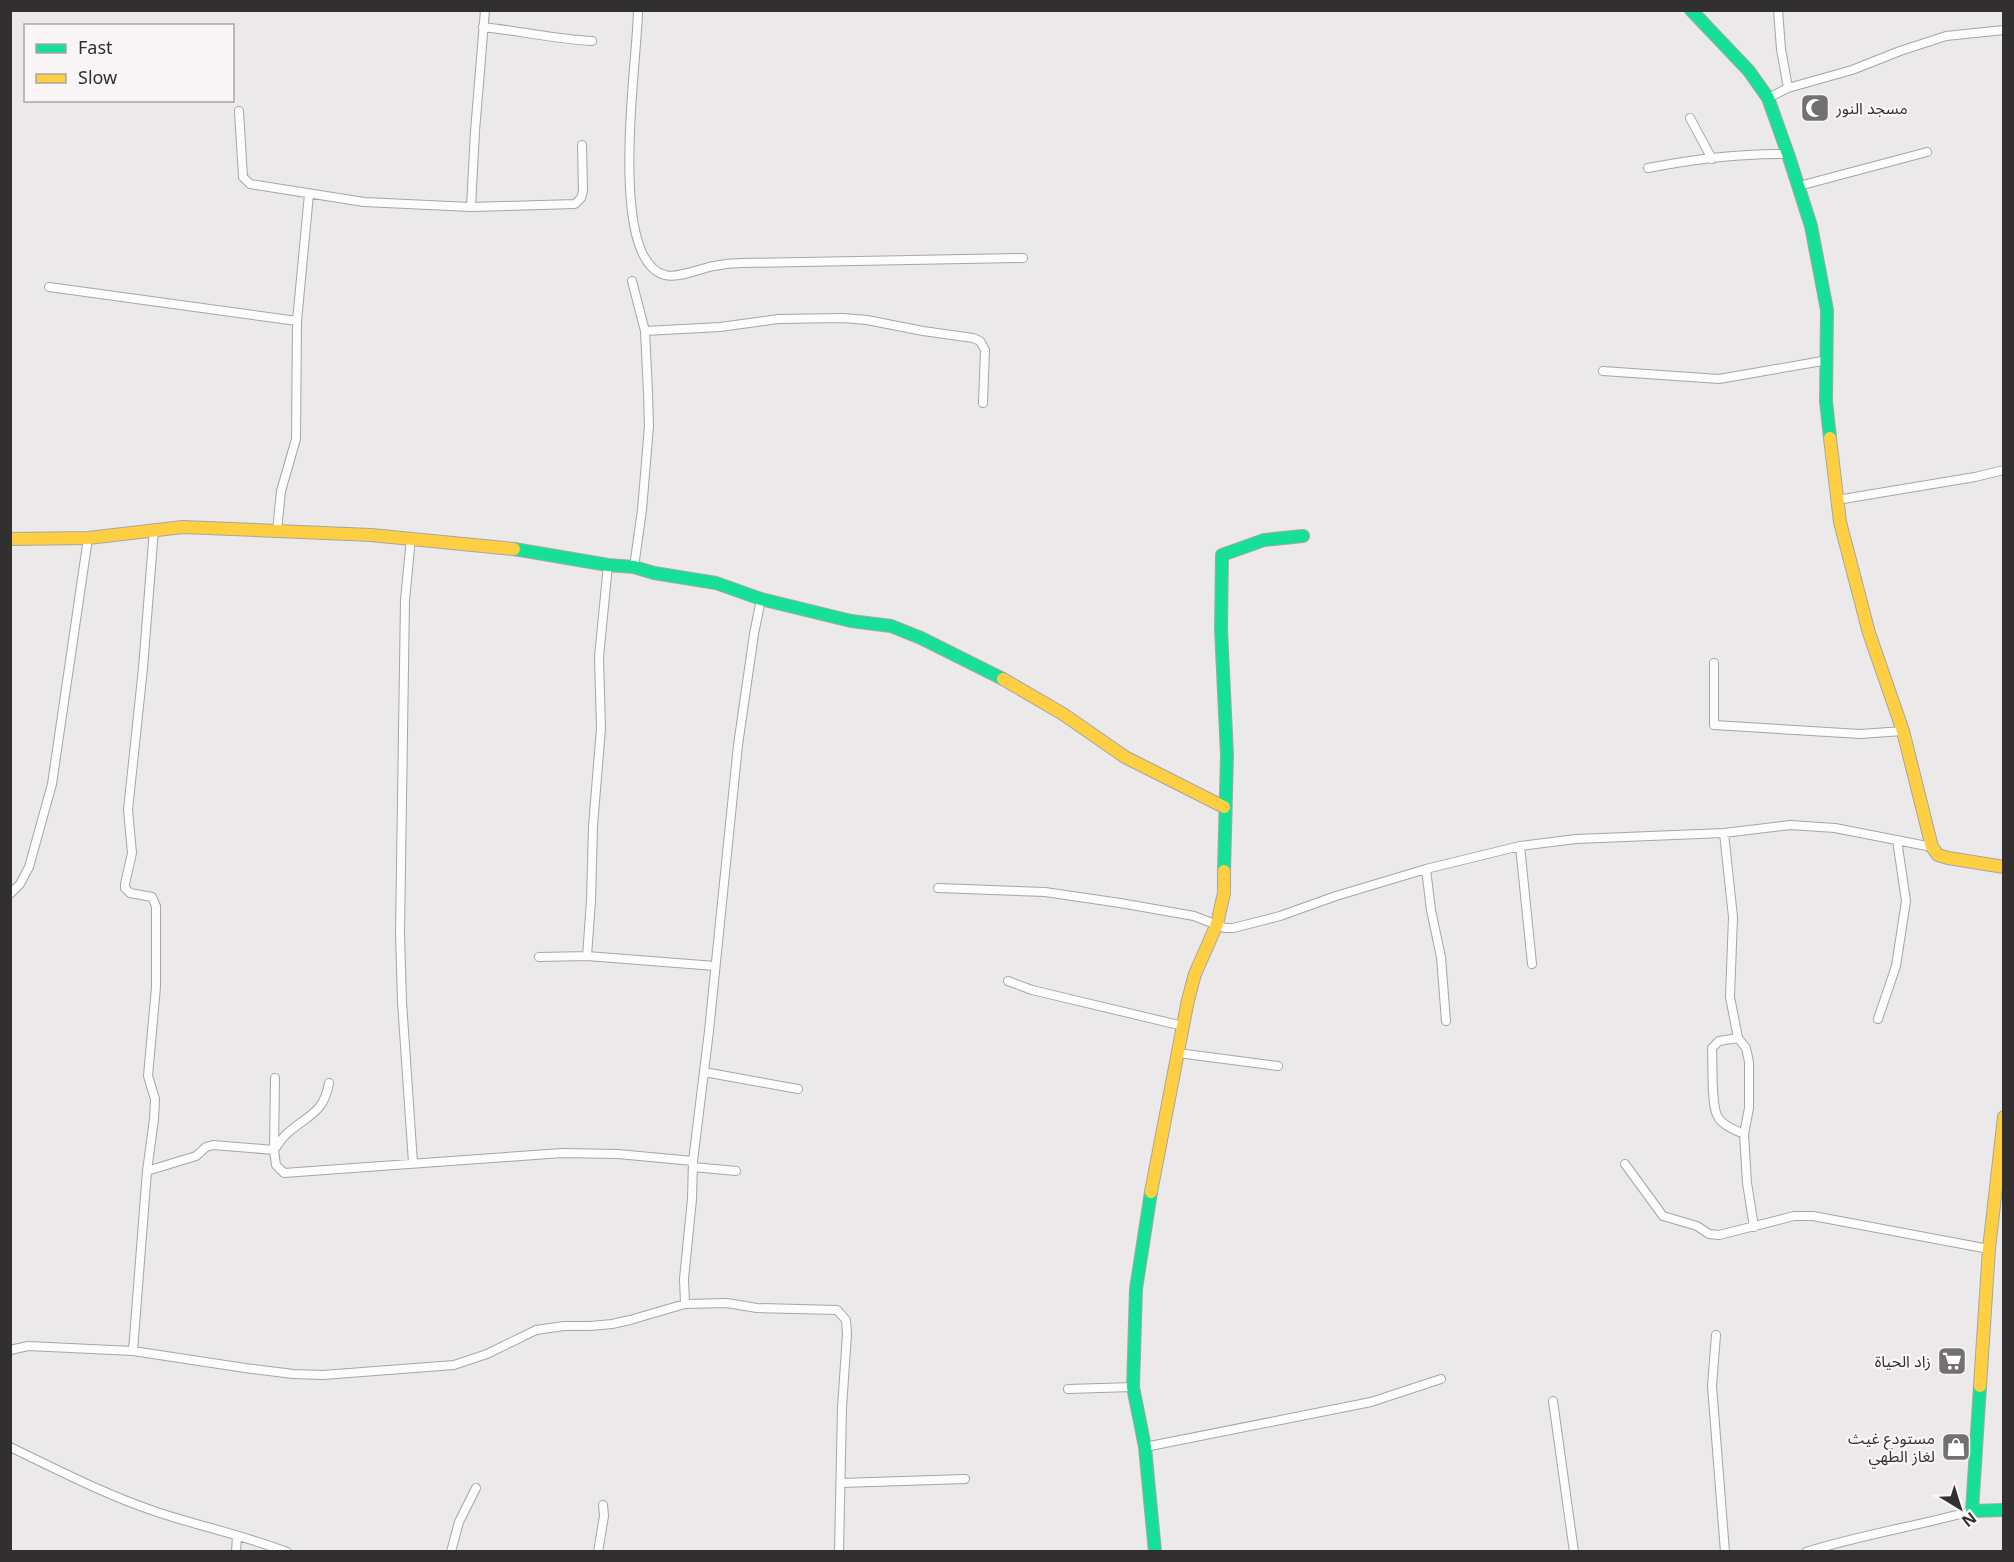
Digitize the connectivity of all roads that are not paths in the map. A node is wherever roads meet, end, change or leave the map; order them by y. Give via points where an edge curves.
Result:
1 (485, 10) edge
2 (638, 10) edge
3 (1691, 10) edge
4 (1778, 10) edge
5 (483, 27) junction
6 (2004, 30) edge
7 (592, 41) dead end
8 (1788, 88) junction
9 (1768, 98) junction
10 (239, 111) dead end
11 (1690, 117) dead end
12 (582, 145) dead end
13 (1927, 152) dead end
14 (1788, 154) junction
15 (1712, 159) junction
16 (1648, 168) dead end
17 (1799, 186) junction
18 (309, 194) junction
19 (471, 207) junction
20 (1023, 258) dead end
21 (632, 281) dead end
22 (49, 287) dead end
23 (297, 321) junction
24 (645, 331) junction
25 (1828, 360) junction
26 (1603, 371) dead end
27 (983, 404) dead end
28 (2004, 470) edge
29 (1837, 500) junction
30 (154, 529) junction
31 (277, 531) junction
32 (1304, 537) dead end
33 (88, 538) junction
34 (411, 538) junction
35 (10, 539) edge
36 (608, 565) junction
37 (634, 567) junction
38 (762, 599) junction
39 (1714, 663) dead end
40 (1903, 731) junction
41 (1224, 807) junction
42 (1724, 833) junction
43 (1897, 840) junction
44 (1520, 846) junction
45 (1932, 847) junction
46 (2004, 867) edge
47 (1426, 869) junction
48 (938, 888) dead end
49 (10, 894) edge
50 (1217, 924) junction
51 (587, 956) junction
52 (539, 957) dead end
53 (1532, 964) dead end
54 (716, 966) junction
55 (1008, 981) dead end
56 (1878, 1019) dead end
57 (1446, 1022) dead end
58 (1183, 1026) junction
59 (1738, 1038) junction
60 (1178, 1053) junction
61 (1278, 1066) dead end
62 (704, 1072) junction
63 (275, 1078) dead end
64 (328, 1083) dead end
65 (798, 1089) dead end
66 (2003, 1124) edge
67 (1744, 1134) junction
68 (274, 1150) junction
69 (413, 1163) junction
70 (693, 1164) junction
71 (1624, 1164) dead end
72 (736, 1170) dead end
73 (147, 1171) junction
74 (1754, 1227) junction
75 (1989, 1249) junction
76 (685, 1304) junction
77 (1716, 1335) dead end
78 (10, 1350) edge
79 (133, 1351) junction
80 (1441, 1379) dead end
81 (1133, 1387) junction
82 (1068, 1389) dead end
83 (1553, 1401) dead end
84 (1145, 1446) junction
85 (10, 1447) edge
86 (965, 1479) dead end
87 (840, 1483) junction
88 (476, 1488) dead end
89 (603, 1505) dead end
90 (2004, 1510) edge
91 (1972, 1511) junction
92 (237, 1536) junction
93 (1843, 1540) junction
94 (236, 1551) edge
95 (287, 1551) edge
96 (451, 1551) edge
97 (598, 1551) edge
98 (839, 1551) edge
99 (1155, 1551) edge
100 (1574, 1551) edge
101 (1725, 1551) edge
102 (1806, 1551) edge
103 (1842, 1551) edge

1 - 5 street
2 - 20 street via 630,122 630,206 637,238 653,269 667,276 727,264
3 - 9 street via 1749,71
4 - 8 street
5 - 7 street
5 - 19 street
6 - 8 street via 1946,36
8 - 9 street
9 - 14 street
10 - 18 street via 246,182
11 - 15 street
12 - 19 street via 583,191 575,204
13 - 17 street
14 - 15 street
14 - 17 street
15 - 16 street
17 - 25 street via 1821,273 1827,310
18 - 19 street via 364,202
18 - 23 street
21 - 24 street
22 - 23 street
23 - 31 street via 296,439 282,491
24 - 27 street via 734,326 778,319 850,318 973,338 985,350
24 - 37 street via 649,426
25 - 26 street via 1719,379
25 - 29 street via 1826,400
28 - 29 street
29 - 40 street via 1853,578
30 - 31 street
30 - 33 street
30 - 73 street via 128,810 132,853 125,884 130,893 152,897 156,906 156,987 148,1076 155,1099
31 - 34 street
32 - 41 street via 1264,540 1222,555 1227,755
33 - 35 street
33 - 49 street via 52,784 28,867
34 - 36 street via 505,547
34 - 69 street via 405,600 400,933
36 - 37 street
36 - 51 street via 599,657 601,728
37 - 38 street via 716,583
38 - 41 street via 850,621 891,626 921,638 993,673 1125,757
38 - 54 street via 738,745
39 - 40 street via 1714,725 1860,734
40 - 45 street
41 - 50 street via 1224,893
42 - 43 street via 1790,825 1835,828
42 - 44 street via 1576,839
42 - 59 street via 1733,917 1730,997
43 - 45 street
43 - 56 street via 1906,901 1896,966
44 - 47 street
44 - 53 street
45 - 46 street via 1938,855 1948,858
47 - 50 street via 1280,916 1233,928
47 - 57 street via 1441,957
48 - 50 street via 1045,892 1194,916
50 - 58 street via 1195,974
51 - 52 street
51 - 54 street
54 - 62 street
55 - 58 street
58 - 60 street
59 - 67 street via 1746,1048 1750,1079
59 - 67 street via 1719,1041 1712,1048 1715,1101 1722,1122
60 - 61 street
60 - 81 street via 1136,1289
62 - 65 street
62 - 70 street
63 - 68 street
64 - 68 street via 317,1112 289,1131
66 - 75 street
67 - 74 street
68 - 69 street via 276,1165 284,1173
68 - 73 street via 213,1145 195,1156
69 - 70 street via 562,1153 618,1154
70 - 72 street
70 - 76 street
71 - 74 street via 1669,1219 1719,1235
73 - 79 street
74 - 75 street via 1794,1216 1813,1216
75 - 91 street
76 - 79 street via 612,1324 537,1330 487,1354 425,1369 311,1375
76 - 87 street via 824,1309 842,1314 847,1334
77 - 101 street via 1712,1386
78 - 79 street via 28,1346
80 - 84 street via 1371,1402
81 - 82 street
81 - 84 street
83 - 100 street
84 - 99 street
85 - 92 street via 111,1496
86 - 87 street
87 - 98 street
88 - 96 street via 459,1522
89 - 97 street
90 - 91 street
91 - 93 street
92 - 94 street
92 - 95 street
93 - 102 street
93 - 103 street

